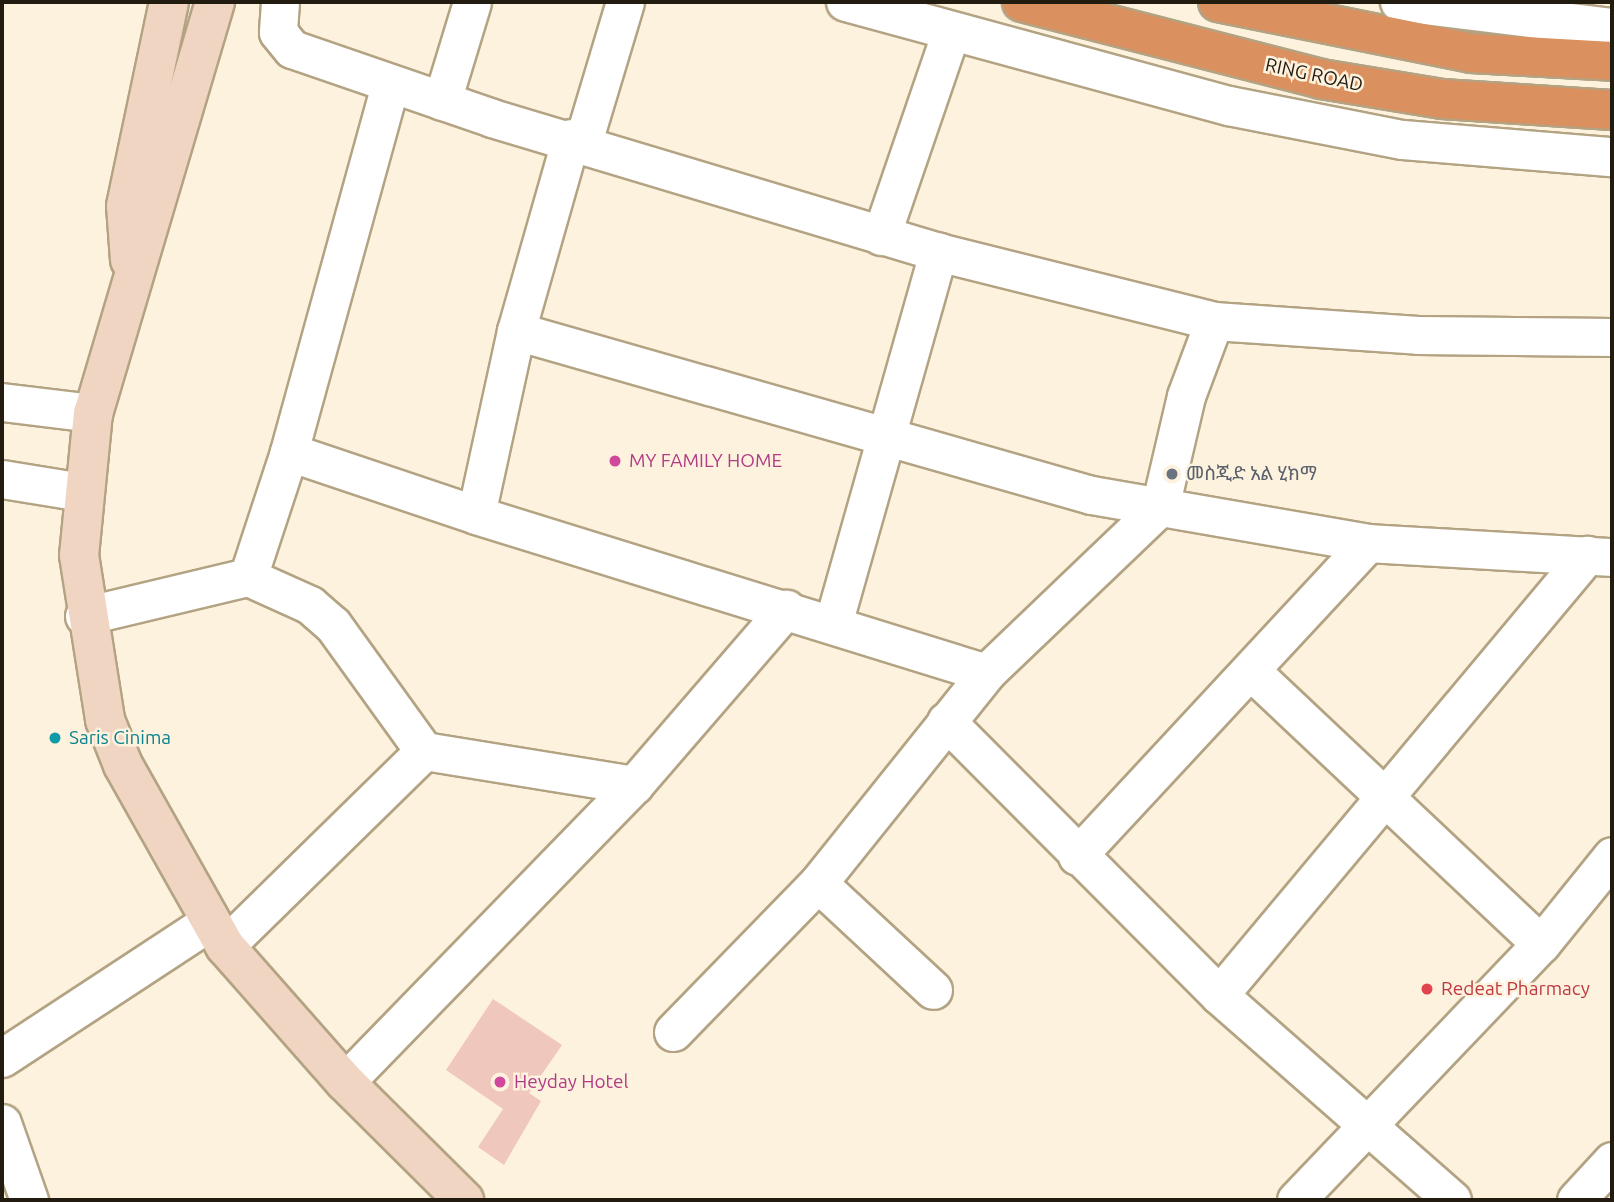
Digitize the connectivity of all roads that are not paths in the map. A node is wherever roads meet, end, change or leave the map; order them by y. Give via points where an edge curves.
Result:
1 (169, 2) edge
2 (215, 2) edge
3 (280, 2) edge
4 (472, 2) edge
5 (625, 2) edge
6 (846, 2) edge
7 (1022, 2) edge
8 (1219, 2) edge
9 (1400, 2) edge
10 (1612, 28) edge
11 (951, 31) junction
12 (1612, 61) edge
13 (390, 85) junction
14 (442, 101) junction
15 (1612, 110) edge
16 (577, 140) junction
17 (1612, 157) edge
18 (881, 236) junction
19 (938, 252) junction
20 (132, 283) junction
21 (1214, 321) junction
22 (516, 331) junction
23 (1612, 337) edge
24 (2, 401) edge
25 (93, 413) junction
26 (882, 437) junction
27 (289, 452) junction
28 (2, 479) edge
29 (82, 492) junction
30 (1160, 507) junction
31 (477, 515) junction
32 (1368, 543) junction
33 (1600, 556) edge
34 (248, 577) junction
35 (786, 609) junction
36 (84, 616) junction
37 (833, 624) junction
38 (1251, 671) junction
39 (986, 673) junction
40 (946, 721) junction
41 (424, 751) junction
42 (634, 785) junction
43 (1389, 796) junction
44 (1077, 856) junction
45 (1612, 856) edge
46 (818, 883) junction
47 (217, 934) junction
48 (1541, 944) junction
49 (933, 990) dead end
50 (1219, 995) junction
51 (673, 1032) dead end
52 (2, 1058) edge
53 (345, 1082) junction
54 (2, 1123) edge
55 (1367, 1125) junction
56 (1612, 1161) edge
57 (29, 1200) edge
58 (464, 1200) edge
59 (1296, 1200) edge
60 (1452, 1200) edge
61 (1576, 1200) edge

1 - 20 main road via 126,206
2 - 20 main road
3 - 13 street via 278,32 292,49
4 - 14 street
5 - 16 street
6 - 11 street
7 - 15 highway, RING ROAD via 1321,79 1442,99
8 - 12 highway via 1471,53
9 - 10 street
11 - 17 street via 1229,106 1403,140
11 - 18 street
13 - 14 street
13 - 27 street
14 - 16 street
16 - 18 street
16 - 22 street
18 - 19 street
19 - 21 street
19 - 26 street
20 - 25 main road
21 - 23 street via 1418,335
21 - 30 street via 1186,396
22 - 26 street
22 - 31 street
24 - 25 street
25 - 29 main road
26 - 30 street via 1091,495
26 - 37 street
27 - 31 street
27 - 34 street
28 - 29 street
29 - 36 main road
30 - 32 street
30 - 39 street
31 - 35 street
32 - 33 street
32 - 38 street
33 - 43 street
34 - 36 street
34 - 41 street via 310,605 333,625
35 - 37 street
35 - 42 street
36 - 47 main road via 105,720 122,765
37 - 39 street
38 - 43 street
38 - 44 street
39 - 40 street
40 - 44 street
40 - 46 street
41 - 42 street
41 - 47 street
42 - 53 street
43 - 48 street
43 - 50 street
44 - 50 street
45 - 48 street
46 - 49 street
46 - 51 street
47 - 52 street
47 - 53 main road
48 - 55 street
50 - 55 street
53 - 58 main road
54 - 57 street
55 - 59 street
55 - 60 street
56 - 61 street

